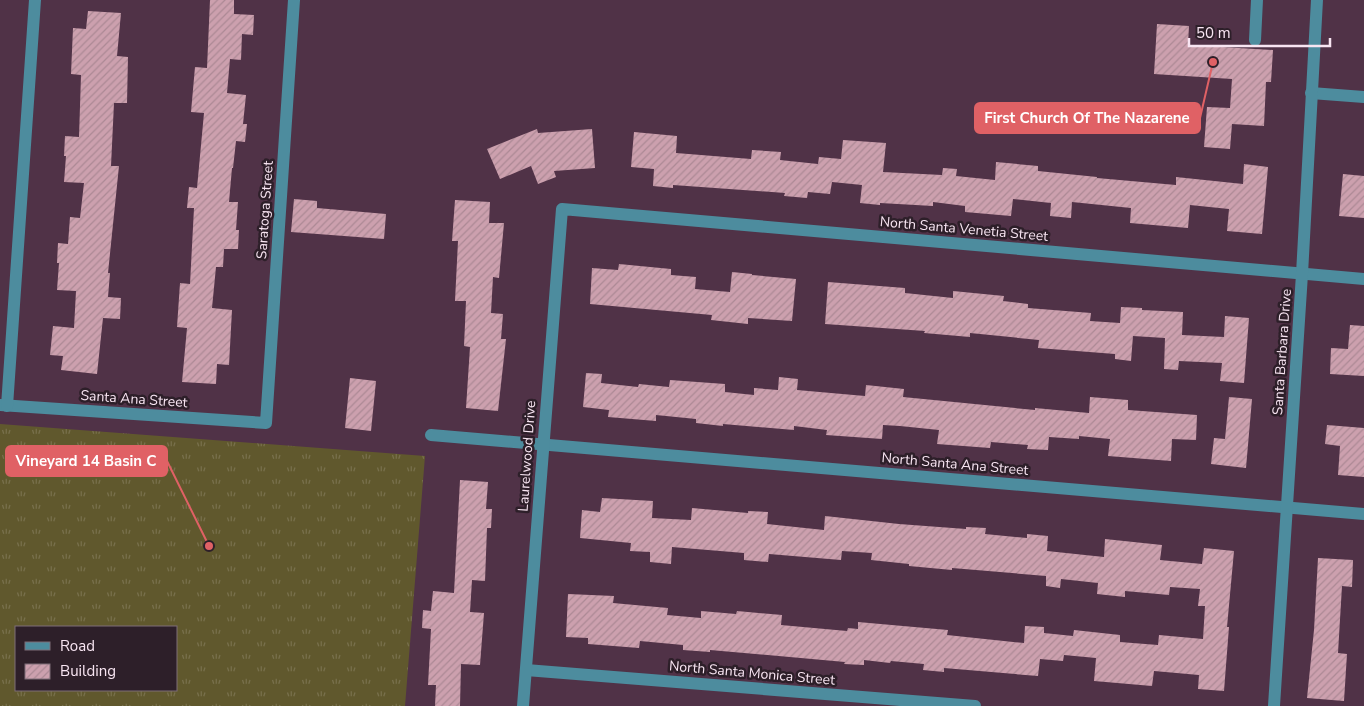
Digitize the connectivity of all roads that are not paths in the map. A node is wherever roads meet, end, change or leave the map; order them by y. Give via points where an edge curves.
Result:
1 (35, 0) edge
2 (294, 0) edge
3 (1258, 0) edge
4 (1317, 0) edge
5 (1255, 40) dead end
6 (1311, 93) junction
7 (1364, 97) edge
8 (562, 209) joint
9 (1302, 274) junction
10 (1364, 278) edge
11 (4, 405) edge
12 (266, 423) joint
13 (431, 435) dead end
14 (544, 444) junction
15 (1287, 508) junction
16 (1364, 514) edge
17 (526, 670) junction
18 (523, 706) edge
19 (975, 706) edge
20 (1274, 706) edge

1 - 11 street
2 - 12 street, Saratoga Street
3 - 5 street
4 - 6 street, Santa Barbara Drive
6 - 7 street
6 - 9 street, Santa Barbara Drive
8 - 9 street, North Santa Venetia Street
8 - 14 street, Laurelwood Drive
9 - 10 street, North Santa Venetia Street
9 - 15 street, Santa Barbara Drive
11 - 12 street, Santa Ana Street
13 - 14 street
14 - 15 street, North Santa Ana Street
14 - 17 street, Laurelwood Drive
15 - 16 street, North Santa Ana Street
15 - 20 street, Santa Barbara Drive
17 - 18 street, Laurelwood Drive
17 - 19 street, North Santa Monica Street

